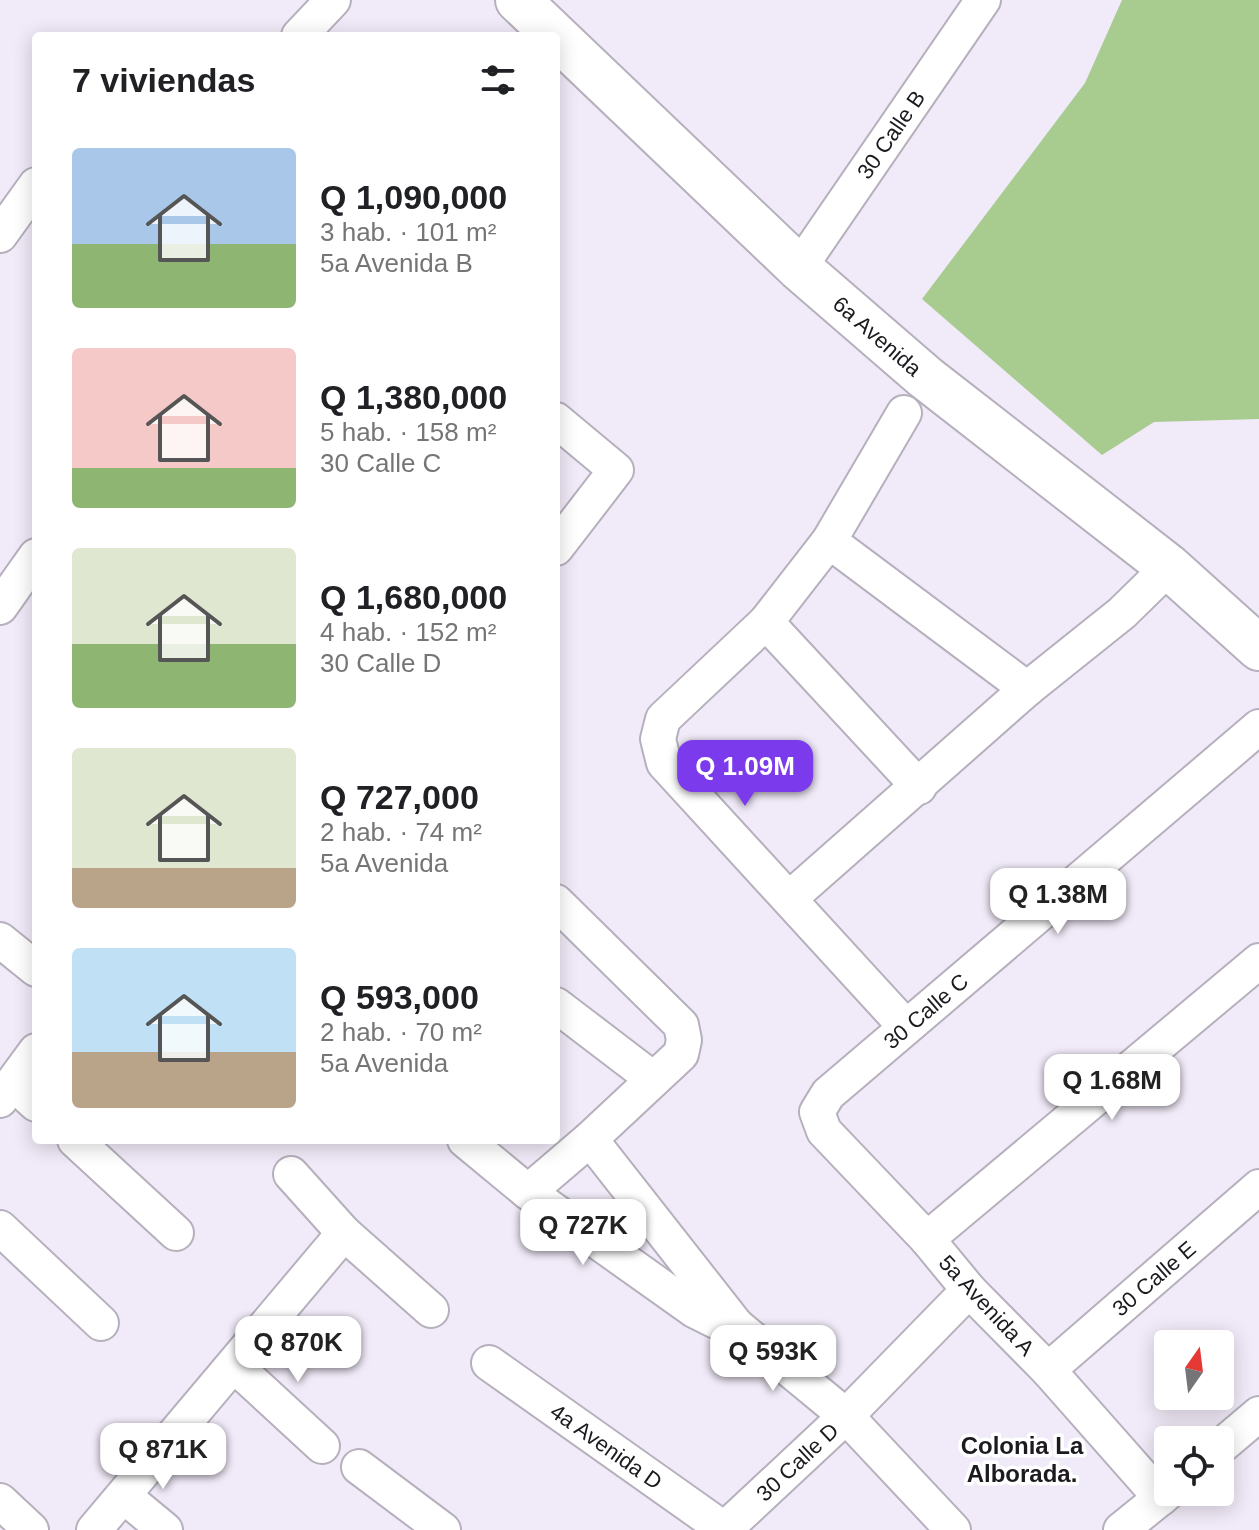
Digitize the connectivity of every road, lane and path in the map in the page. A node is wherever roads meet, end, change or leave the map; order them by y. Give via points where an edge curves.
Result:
1 (333, 0) edge
2 (518, 0) edge
3 (983, 0) edge
4 (303, 32) edge
5 (552, 32) edge
6 (560, 40) edge
7 (32, 191) edge
8 (0, 235) edge
9 (799, 268) junction
10 (904, 413) dead end
11 (560, 423) edge
12 (829, 541) junction
13 (560, 543) edge
14 (32, 562) edge
15 (1169, 567) junction
16 (0, 607) edge
17 (766, 622) junction
18 (1259, 648) edge
19 (1027, 689) junction
20 (1259, 727) edge
21 (919, 787) junction
22 (790, 898) junction
23 (560, 906) edge
24 (0, 940) edge
25 (1259, 961) edge
26 (32, 966) edge
27 (560, 1008) edge
28 (906, 1027) junction
29 (32, 1060) edge
30 (653, 1079) junction
31 (16, 1096) edge
32 (817, 1112) joint
33 (590, 1139) junction
34 (79, 1144) edge
35 (470, 1144) edge
36 (291, 1174) dead end
37 (1259, 1187) edge
38 (528, 1192) junction
39 (0, 1228) edge
40 (176, 1233) dead end
41 (344, 1233) junction
42 (927, 1239) junction
43 (969, 1290) junction
44 (431, 1310) dead end
45 (101, 1323) dead end
46 (737, 1326) junction
47 (489, 1363) dead end
48 (234, 1365) junction
49 (1048, 1370) junction
50 (1259, 1414) edge
51 (846, 1416) junction
52 (1234, 1435) edge
53 (322, 1446) dead end
54 (359, 1467) dead end
55 (1154, 1484) edge
56 (124, 1496) junction
57 (0, 1501) edge
58 (1154, 1503) edge
59 (31, 1530) edge
60 (94, 1530) edge
61 (165, 1530) edge
62 (443, 1530) edge
63 (724, 1530) edge
64 (953, 1530) edge
65 (1121, 1530) edge

1 - 4 street
2 - 5 street, 6a Avenida
3 - 9 street, 30 Calle B
6 - 9 street, 6a Avenida
7 - 8 street
9 - 15 street, 6a Avenida via 925,377
10 - 12 street
11 - 13 street via 616,470
12 - 17 street
12 - 19 street
14 - 16 street
15 - 18 street, 6a Avenida
15 - 19 street via 1122,613
17 - 21 street
17 - 22 street via 663,719 658,739 664,763
19 - 21 street
20 - 28 street, 30 Calle C
21 - 22 street
22 - 28 street
23 - 30 street via 681,1025 681,1054
24 - 26 street
25 - 42 street
27 - 30 street
28 - 32 street, 30 Calle C via 828,1094
29 - 31 street
30 - 33 street
32 - 42 street, 5a Avenida A via 824,1131
33 - 38 street
33 - 46 street
34 - 40 street
35 - 38 street
36 - 41 street
37 - 49 street, 30 Calle E
38 - 46 street via 694,1310
39 - 45 street
41 - 44 street
41 - 48 street
42 - 43 street, 5a Avenida A
43 - 49 street, 5a Avenida A
43 - 51 street, 30 Calle D
46 - 51 street
47 - 63 street, 4a Avenida D
48 - 53 street
48 - 56 street
49 - 55 street, 5a Avenida A
50 - 52 street
51 - 63 street, 30 Calle D
51 - 64 street
54 - 62 street
56 - 60 street
56 - 61 street
57 - 59 street
58 - 65 street

